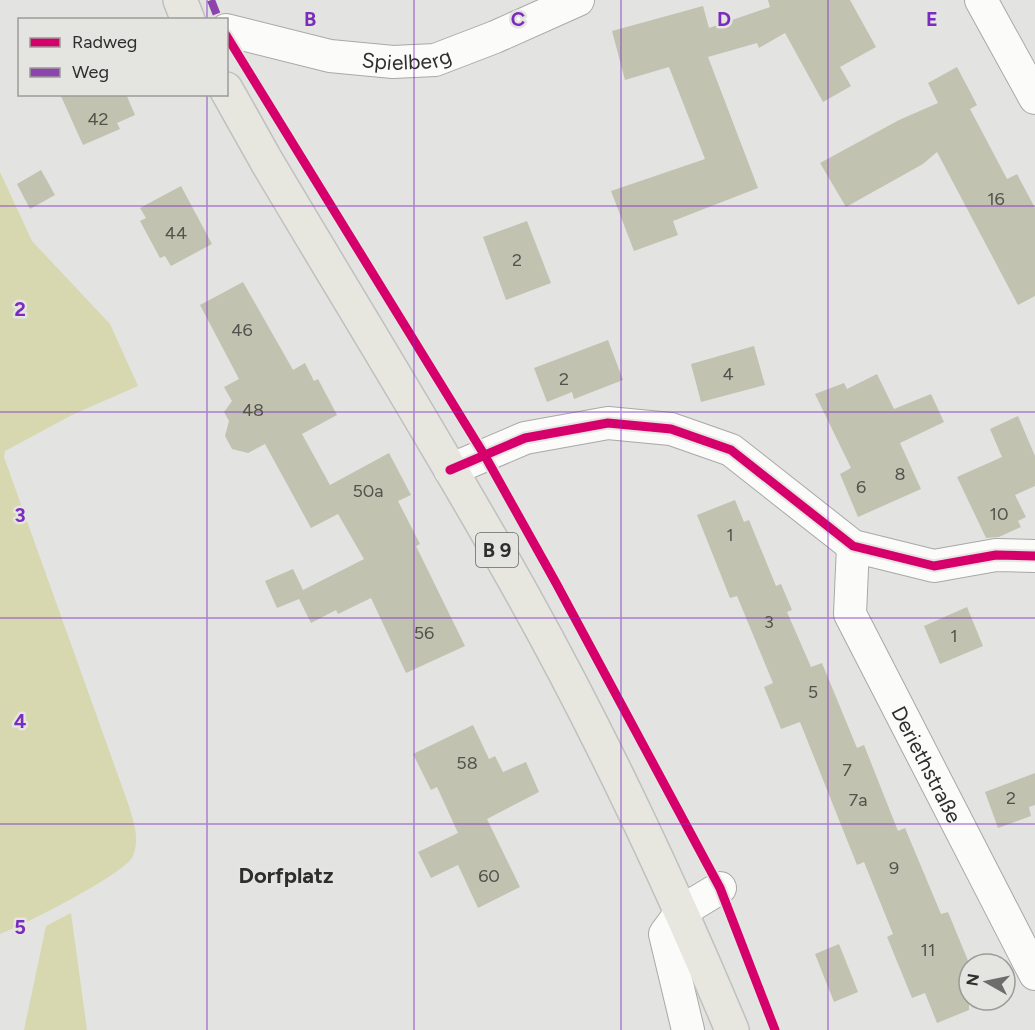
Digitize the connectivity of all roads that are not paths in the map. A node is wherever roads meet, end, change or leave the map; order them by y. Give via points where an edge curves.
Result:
1 (578, 0) edge
2 (981, 0) edge
3 (228, 30) edge
4 (228, 93) edge
5 (1035, 99) edge
6 (450, 470) junction
7 (853, 546) junction
8 (1035, 556) edge
9 (720, 888) dead end
10 (682, 911) junction
11 (1035, 974) edge
12 (688, 1030) edge
13 (732, 1030) edge

1 - 3 street, Spielberg via 435,60 393,62 330,56
2 - 5 street
4 - 6 main road, B 9
6 - 7 street via 525,438 608,423 671,429 731,450
6 - 10 main road, B 9 via 525,597
7 - 8 street via 934,566 996,555
7 - 11 street, Deriethstraße via 850,614
9 - 10 street
10 - 12 street via 665,934
10 - 13 main road, B 9

